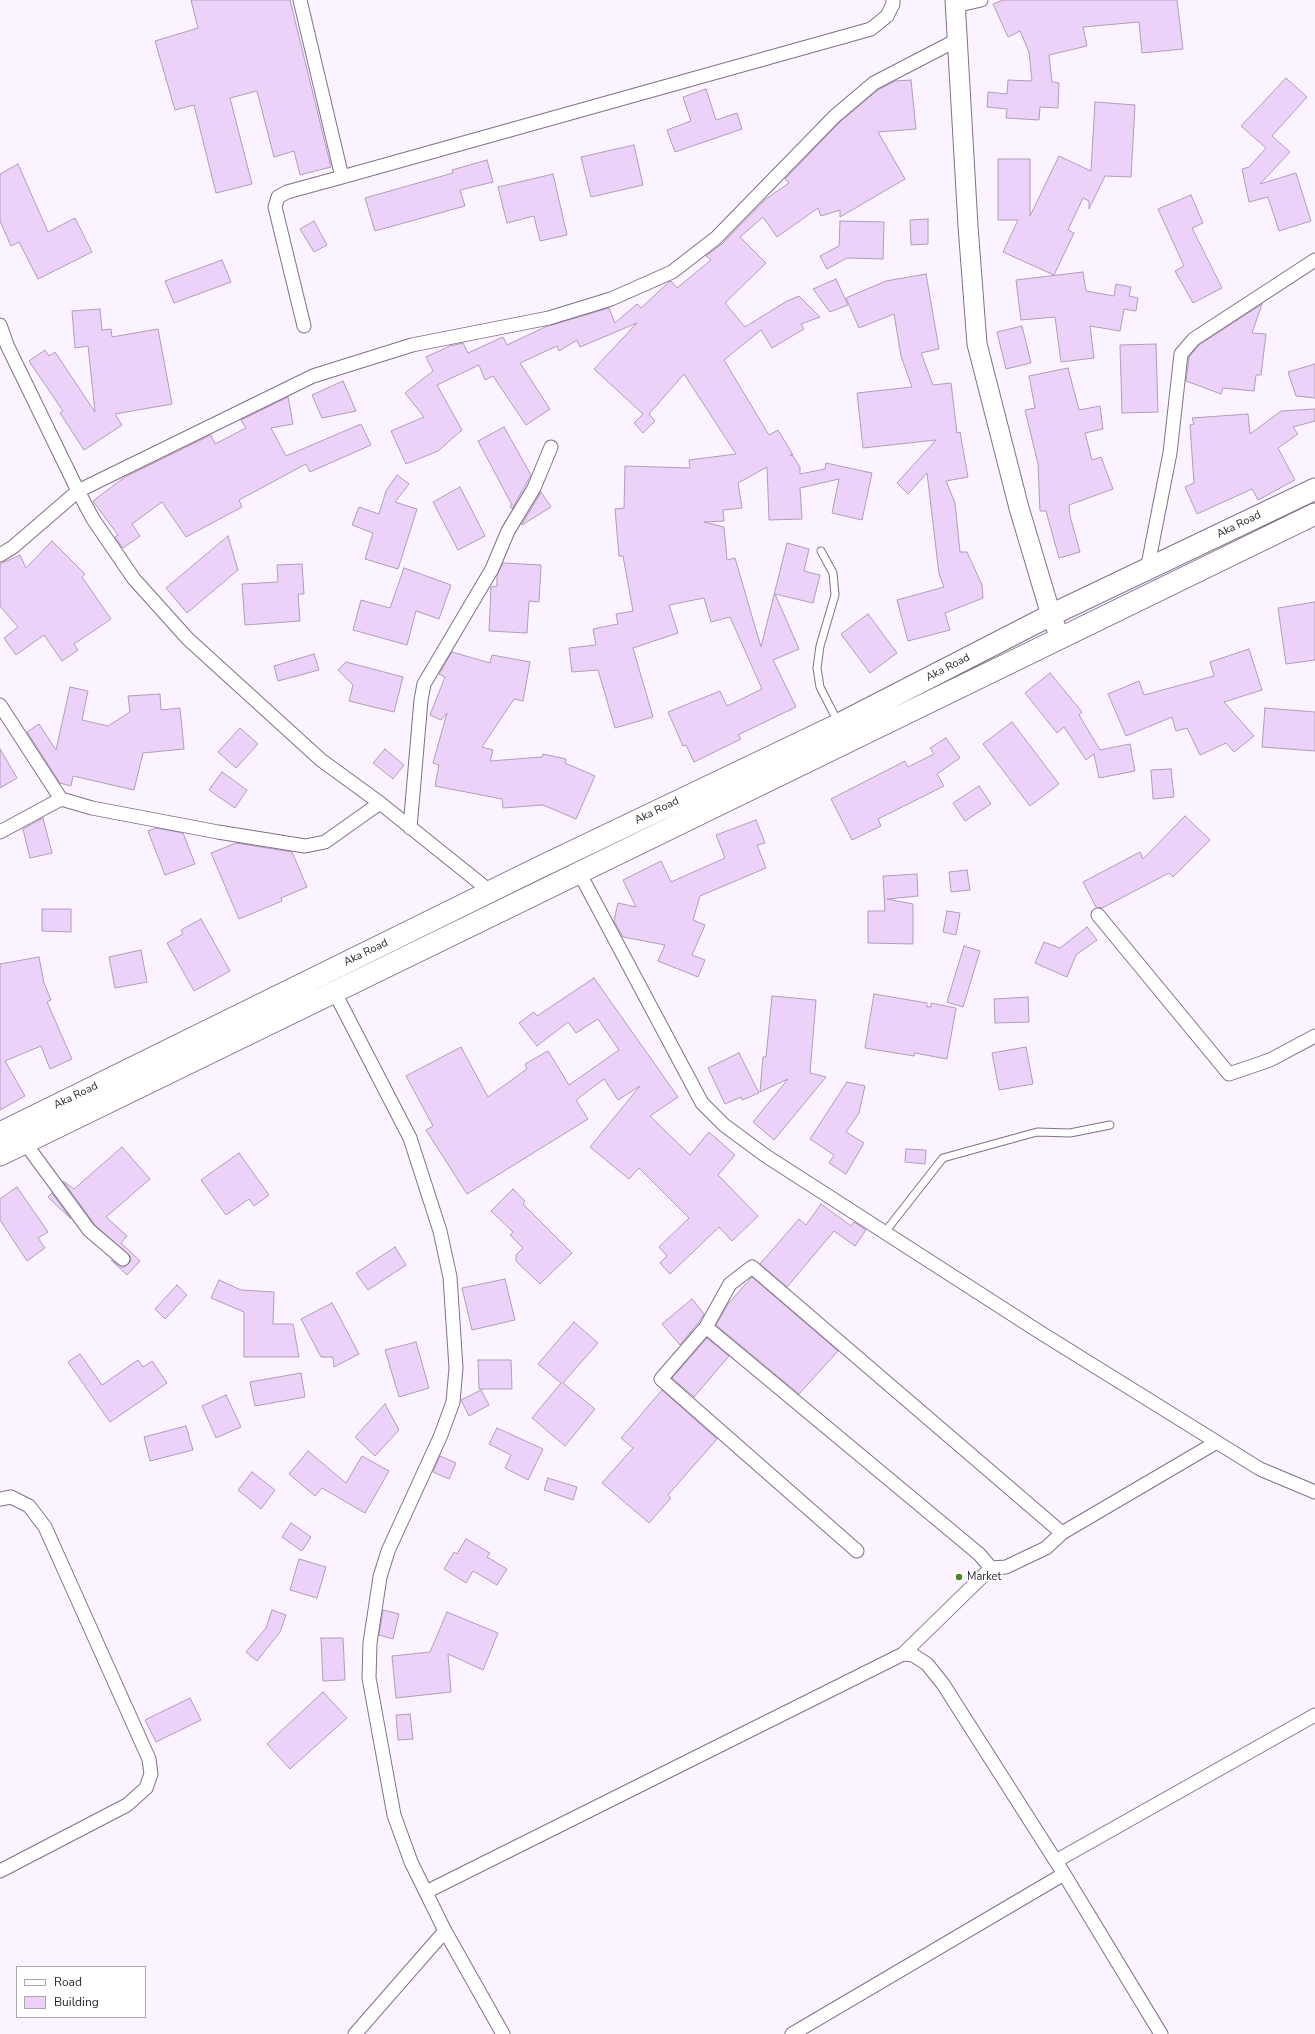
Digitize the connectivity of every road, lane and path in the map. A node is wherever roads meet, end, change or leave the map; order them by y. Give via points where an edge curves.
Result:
1 (300, 0) edge
2 (893, 0) edge
3 (981, 0) edge
4 (955, 3) edge
5 (957, 40) junction
6 (342, 177) junction
7 (1315, 260) edge
8 (0, 325) edge
9 (304, 326) dead end
10 (551, 447) dead end
11 (1315, 489) edge
12 (78, 492) junction
13 (1315, 514) edge
14 (821, 551) dead end
15 (0, 555) edge
16 (1147, 570) junction
17 (1051, 616) junction
18 (1060, 638) junction
19 (0, 705) edge
20 (839, 724) junction
21 (61, 799) junction
22 (380, 803) junction
23 (410, 828) junction
24 (0, 832) edge
25 (580, 874) junction
26 (491, 892) junction
27 (1098, 915) dead end
28 (334, 993) junction
29 (1315, 1036) edge
30 (1110, 1126) dead end
31 (0, 1133) edge
32 (25, 1143) junction
33 (0, 1156) edge
34 (885, 1232) junction
35 (123, 1259) dead end
36 (706, 1327) junction
37 (1217, 1442) junction
38 (1315, 1492) edge
39 (0, 1499) edge
40 (1062, 1533) junction
41 (857, 1551) dead end
42 (991, 1568) junction
43 (903, 1654) junction
44 (1315, 1715) edge
45 (1056, 1861) junction
46 (0, 1871) edge
47 (1064, 1874) junction
48 (426, 1892) junction
49 (445, 1931) junction
50 (807, 2030) edge
51 (355, 2034) edge
52 (503, 2034) edge
53 (792, 2034) edge
54 (1161, 2034) edge

1 - 6 street
2 - 6 street via 887,16 871,29
3 - 4 street
4 - 5 street
5 - 12 street via 874,83 835,116 716,238 672,272 611,299 549,318 412,345 313,376
5 - 17 street via 977,344 1018,508
6 - 9 street via 287,192 278,197 275,207
7 - 16 street via 1194,339 1181,354 1170,454
8 - 12 street via 7,345
10 - 23 street via 534,488 508,532 492,569 424,684
11 - 16 main road, Aka Road
12 - 15 street
12 - 22 street via 134,579 188,639 321,760
13 - 18 main road, Aka Road
14 - 20 lane via 832,573 835,595 820,646 817,668 820,687
16 - 17 main road, Aka Road
17 - 18 street
17 - 20 main road, Aka Road
18 - 25 main road, Aka Road
19 - 21 street
20 - 26 main road, Aka Road
21 - 22 street via 92,808 305,846 325,842
21 - 24 street
22 - 23 street
23 - 26 street
25 - 28 main road, Aka Road
25 - 34 street via 702,1103 724,1125 766,1156
26 - 31 main road, Aka Road
27 - 29 street via 1228,1074 1270,1060
28 - 32 main road, Aka Road
28 - 48 street via 410,1138 440,1230 450,1277 456,1368 453,1402 388,1551 380,1577 370,1643 369,1678 394,1815 411,1862
30 - 34 lane via 1070,1133 1037,1132 943,1158
32 - 33 main road, Aka Road
32 - 35 street via 89,1230
34 - 37 street
36 - 40 street via 730,1284 752,1267
36 - 41 street via 661,1379
36 - 42 street via 979,1554
37 - 38 street via 1260,1469
37 - 40 street
39 - 46 street via 11,1497 29,1506 45,1527 149,1759 151,1774 146,1788 127,1805
40 - 42 street via 1046,1548 1006,1567
42 - 43 street
43 - 45 street via 913,1655 927,1664 943,1684
43 - 48 street
44 - 45 street
45 - 47 street
47 - 50 street
47 - 54 street
48 - 49 street
49 - 51 street
49 - 52 street
50 - 53 street

